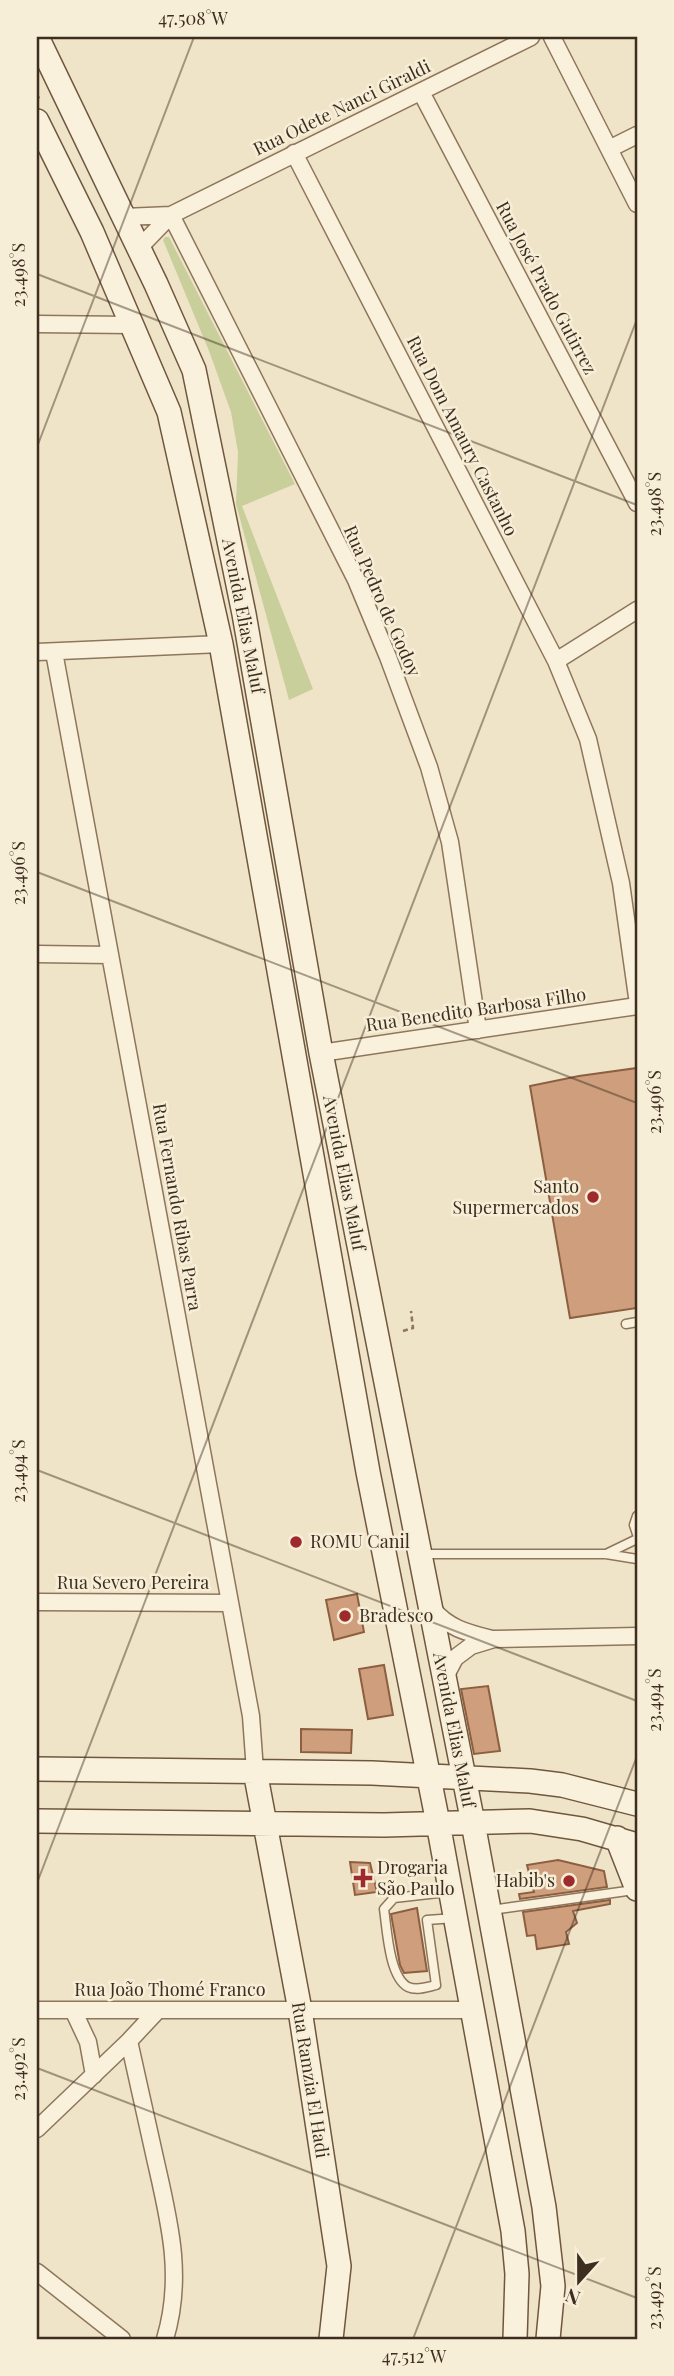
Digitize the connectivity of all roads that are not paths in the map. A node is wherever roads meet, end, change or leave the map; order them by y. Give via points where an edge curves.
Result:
1 (37, 37) edge
2 (531, 37) edge
3 (552, 37) edge
4 (421, 92) junction
5 (37, 121) edge
6 (637, 135) edge
7 (609, 149) junction
8 (294, 153) junction
9 (637, 204) edge
10 (170, 215) junction
11 (124, 217) junction
12 (139, 248) junction
13 (37, 324) edge
14 (132, 324) junction
15 (637, 502) edge
16 (637, 610) edge
17 (244, 614) junction
18 (221, 644) junction
19 (37, 652) edge
20 (54, 652) junction
21 (556, 661) junction
22 (37, 954) edge
23 (110, 955) junction
24 (637, 997) edge
25 (637, 1006) edge
26 (478, 1030) junction
27 (321, 1053) junction
28 (637, 1322) edge
29 (626, 1324) dead end
30 (368, 1472) junction
31 (637, 1516) edge
32 (637, 1537) edge
33 (419, 1553) junction
34 (606, 1554) junction
35 (637, 1559) edge
36 (37, 1602) edge
37 (230, 1603) junction
38 (429, 1604) junction
39 (637, 1636) edge
40 (494, 1639) junction
41 (443, 1681) junction
42 (37, 1769) edge
43 (255, 1771) junction
44 (427, 1776) junction
45 (463, 1777) junction
46 (637, 1804) edge
47 (37, 1821) edge
48 (264, 1822) junction
49 (438, 1823) junction
50 (472, 1823) junction
51 (627, 1841) edge
52 (637, 1889) edge
53 (450, 1892) junction
54 (488, 1911) junction
55 (455, 1917) junction
56 (37, 2010) edge
57 (74, 2010) junction
58 (158, 2010) junction
59 (300, 2010) junction
60 (472, 2010) junction
61 (130, 2041) junction
62 (94, 2075) junction
63 (37, 2129) edge
64 (37, 2272) edge
65 (122, 2339) edge
66 (165, 2339) edge
67 (331, 2339) edge
68 (515, 2339) edge
69 (548, 2339) edge

1 - 11 main road, Avenida Elias Maluf
2 - 4 street, Rua Odete Nanci Giraldi
3 - 7 street
4 - 8 street, Rua Odete Nanci Giraldi
4 - 15 street, Rua José Prado Gutirrez
5 - 14 main road, Avenida Elias Maluf
6 - 7 street
7 - 9 street
8 - 10 street, Rua Odete Nanci Giraldi
8 - 21 street, Rua Dom Amaury Castanho
10 - 11 street, Rua Odete Nanci Giraldi
10 - 12 street, Rua Odete Nanci Giraldi
10 - 26 street, Rua Pedro de Godoy via 356,580 388,657 429,767 450,842
11 - 12 main road, Avenida Elias Maluf
12 - 17 main road, Avenida Elias Maluf via 194,370
13 - 14 street
14 - 18 main road, Avenida Elias Maluf via 169,412
16 - 21 street
17 - 18 main road
17 - 27 main road, Avenida Elias Maluf
18 - 20 street
18 - 30 main road, Avenida Elias Maluf
19 - 20 street
20 - 23 street, Rua Fernando Ribas Parra
21 - 24 street, Rua Dom Amaury Castanho via 588,739 621,883
22 - 23 street
23 - 37 street, Rua Fernando Ribas Parra
25 - 26 street, Rua Benedito Barbosa Filho
26 - 27 street, Rua Benedito Barbosa Filho
27 - 33 main road, Avenida Elias Maluf
28 - 29 lane
30 - 33 main road via 392,1545
30 - 44 main road, Avenida Elias Maluf
31 - 32 lane
32 - 34 lane
33 - 34 lane
33 - 38 main road, Avenida Elias Maluf
34 - 35 lane
36 - 37 street, Rua Severo Pereira
37 - 43 street, Rua Fernando Ribas Parra via 251,1716
38 - 40 street via 447,1624
38 - 41 main road, Avenida Elias Maluf
39 - 40 street
40 - 41 street via 471,1646 455,1658
41 - 45 main road, Avenida Elias Maluf
42 - 43 main road
43 - 44 main road
43 - 48 main road, Rua Ramzia El Hadi
44 - 45 main road
44 - 49 main road, Avenida Elias Maluf
45 - 46 main road via 562,1785
45 - 50 main road, Avenida Elias Maluf
47 - 48 main road
48 - 49 main road
48 - 59 main road, Rua Ramzia El Hadi
49 - 50 main road
49 - 53 main road, Avenida Elias Maluf
50 - 51 main road via 530,1821
50 - 54 main road, Avenida Elias Maluf
51 - 52 main road
52 - 54 lane
53 - 55 main road, Avenida Elias Maluf
53 - 55 lane via 394,1898 384,1909 395,1973 408,1987 436,1985 427,1920
54 - 69 main road, Avenida Elias Maluf via 544,2207 553,2286
55 - 60 main road, Avenida Elias Maluf
56 - 57 street, Rua João Thomé Franco
57 - 58 street, Rua João Thomé Franco
57 - 62 street via 88,2042
58 - 59 street, Rua João Thomé Franco
58 - 61 street
59 - 60 street, Rua João Thomé Franco
59 - 67 main road, Rua Ramzia El Hadi via 339,2266
60 - 68 main road, Avenida Elias Maluf via 513,2231
61 - 62 street
61 - 66 street via 173,2242 174,2289
62 - 63 street
64 - 65 street

